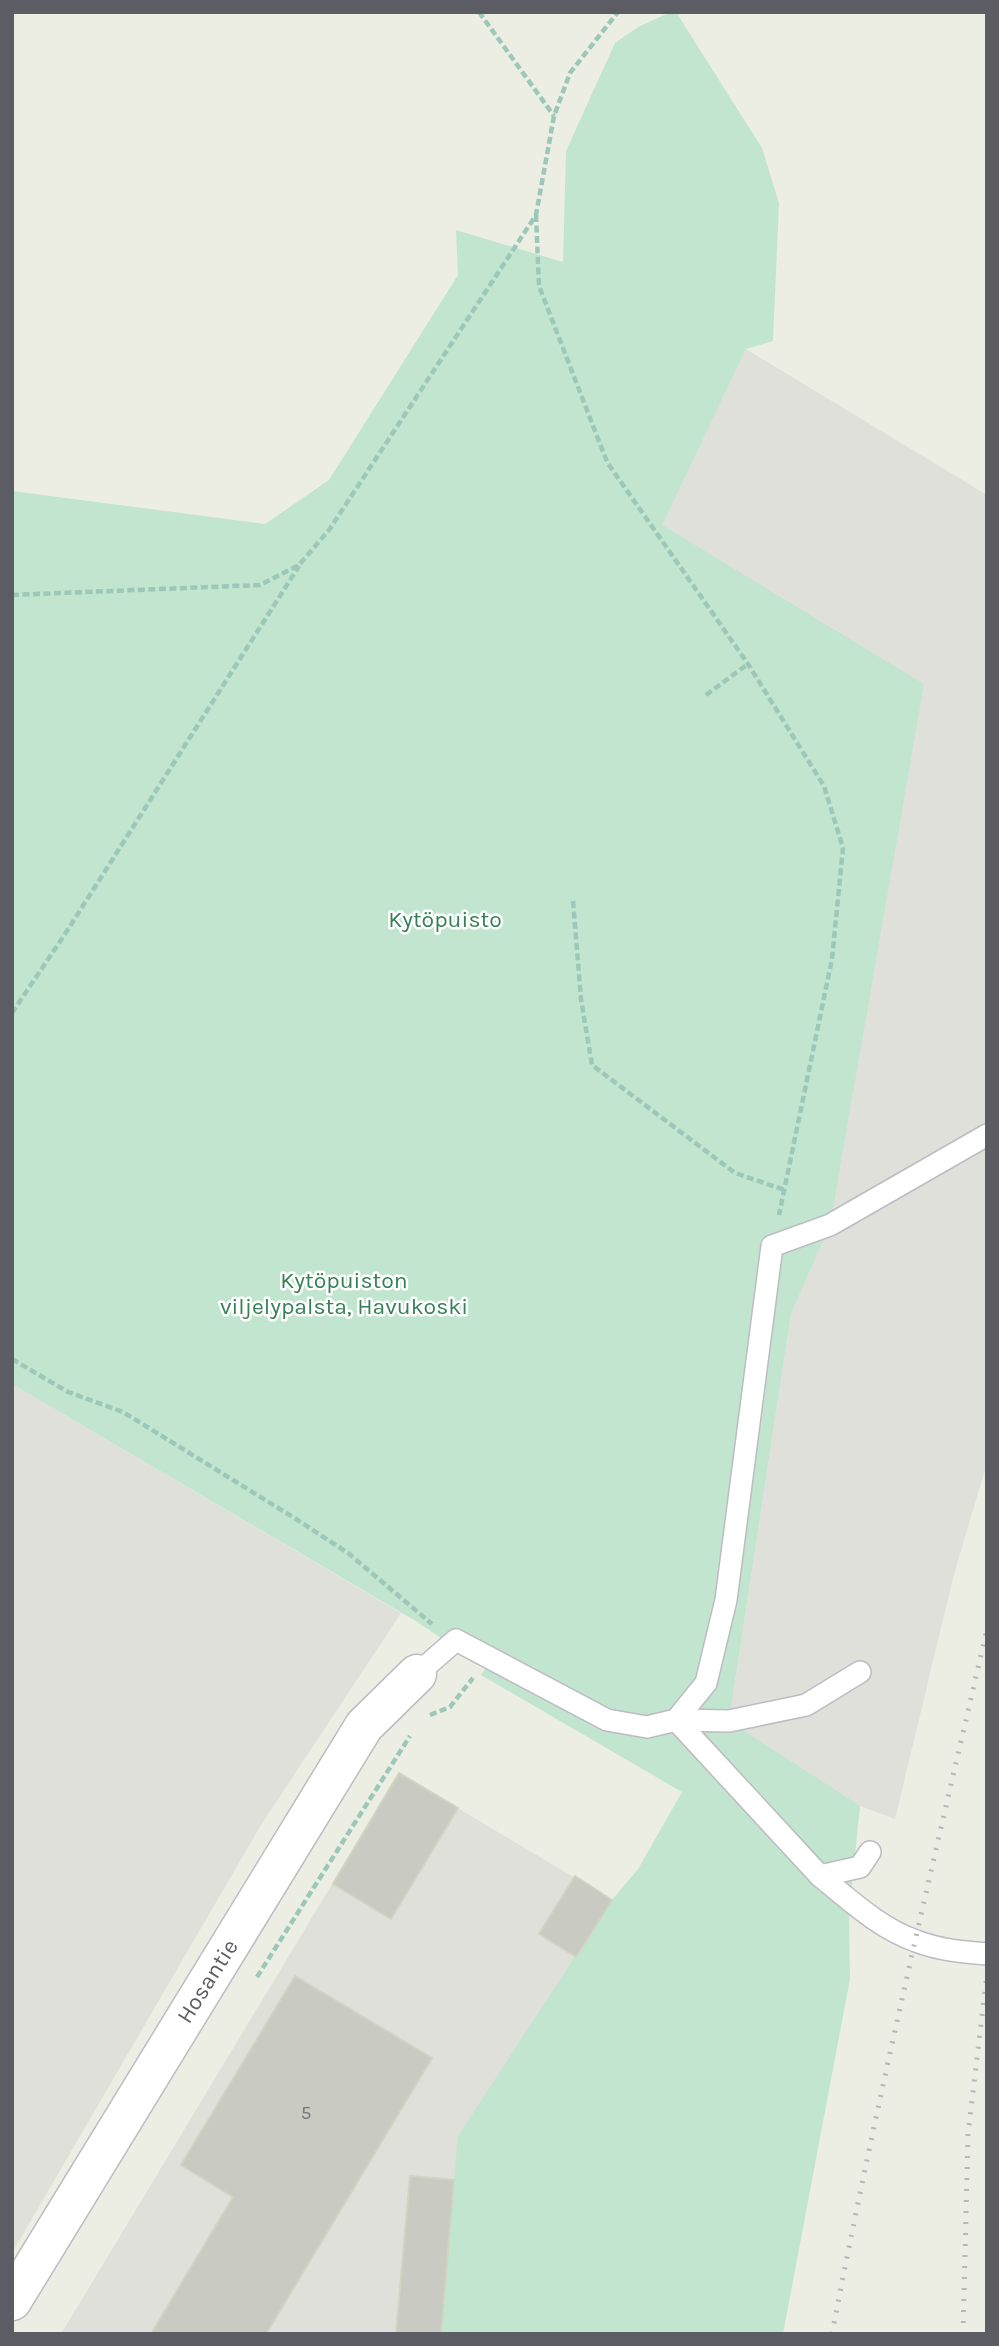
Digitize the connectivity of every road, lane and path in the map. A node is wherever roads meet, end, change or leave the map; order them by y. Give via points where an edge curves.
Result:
1 (479, 12) edge
2 (618, 12) edge
3 (554, 116) junction
4 (536, 215) junction
5 (299, 565) junction
6 (12, 596) edge
7 (748, 664) junction
8 (706, 695) dead end
9 (573, 901) dead end
10 (12, 1013) edge
11 (987, 1135) edge
12 (785, 1190) junction
13 (772, 1245) junction
14 (12, 1359) edge
15 (456, 1640) junction
16 (490, 1658) junction
17 (860, 1672) dead end
18 (417, 1674) joint
19 (421, 1720) dead end
20 (676, 1720) junction
21 (414, 1731) dead end
22 (870, 1852) dead end
23 (820, 1876) junction
24 (987, 1954) edge
25 (250, 1988) dead end
26 (12, 2301) edge

1 - 3 path
2 - 3 path via 570,74
3 - 4 path
4 - 5 path via 329,530
4 - 7 path via 539,286 607,462
5 - 6 path via 260,584
5 - 10 path
7 - 8 path
7 - 12 path via 824,786 843,848 832,959
9 - 12 path via 580,999 592,1065 734,1173
11 - 13 lane via 830,1225
12 - 13 path
13 - 20 lane via 726,1600 706,1683
14 - 15 path via 68,1392 123,1412 296,1519 348,1553
15 - 16 lane
15 - 18 lane
16 - 19 path via 450,1707
16 - 20 lane via 607,1720 647,1727
17 - 20 lane via 806,1705 729,1721
18 - 26 street, Hosantie via 364,1726
20 - 23 lane
21 - 25 path
22 - 23 lane via 860,1867
23 - 24 lane via 870,1917 915,1941

